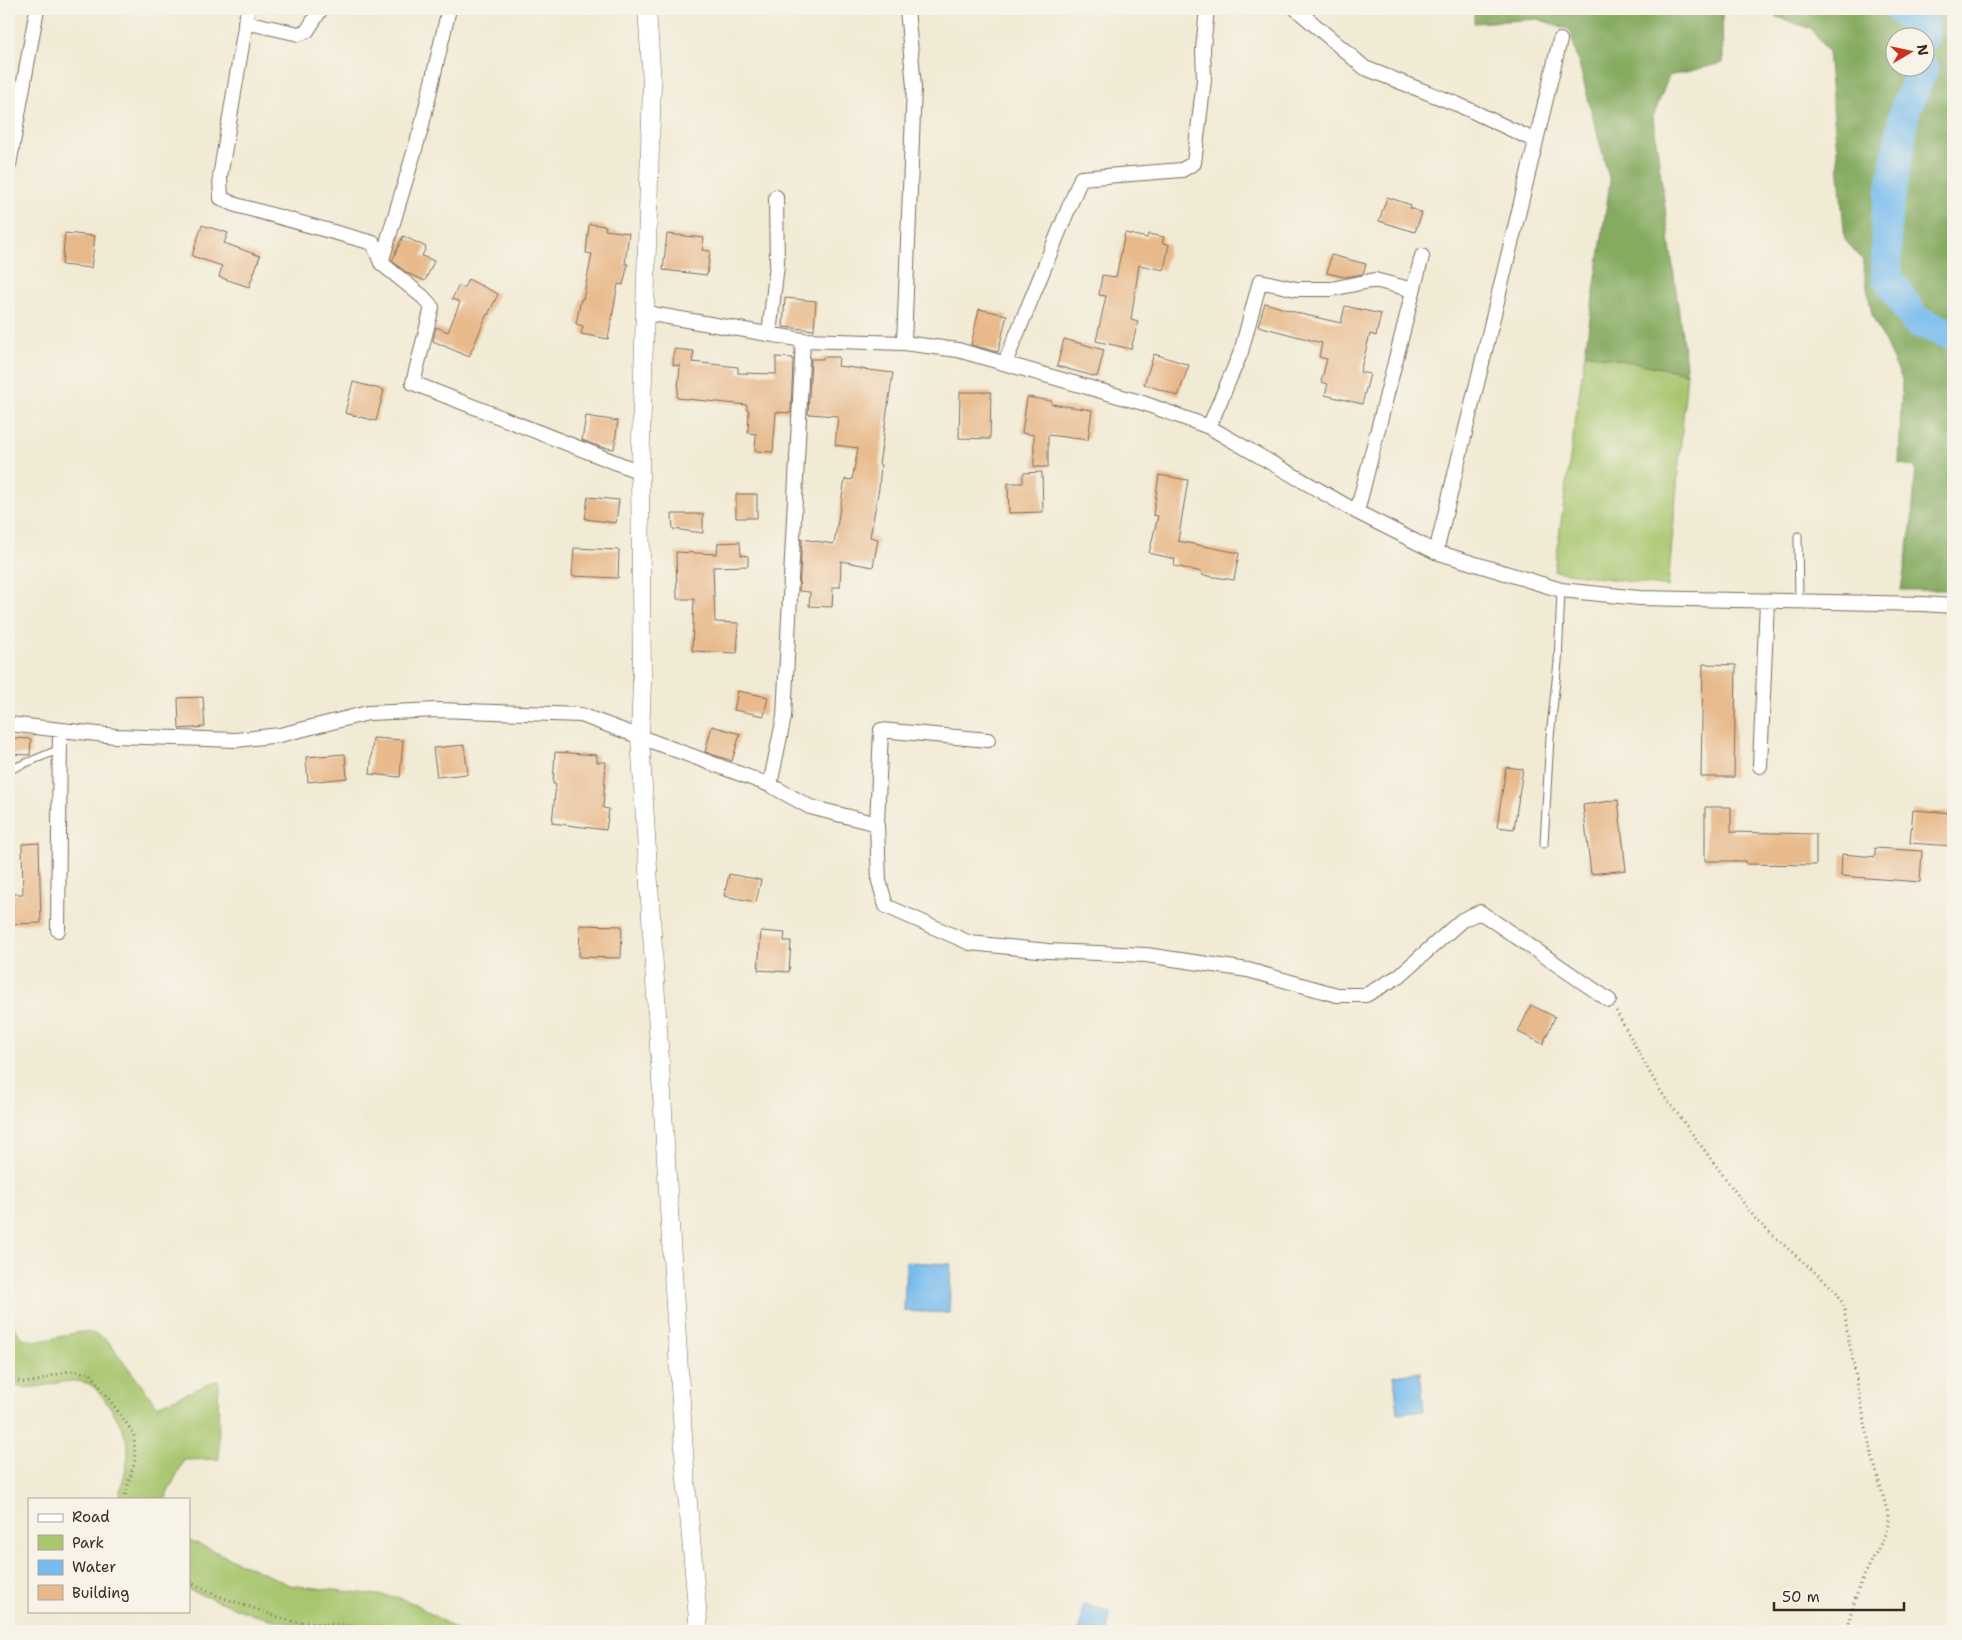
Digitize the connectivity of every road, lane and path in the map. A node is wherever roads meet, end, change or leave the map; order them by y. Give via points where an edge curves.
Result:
1 (37, 9) edge
2 (321, 9) edge
3 (449, 9) edge
4 (647, 9) edge
5 (907, 9) edge
6 (1208, 9) edge
7 (1296, 9) edge
8 (246, 15) edge
9 (1560, 40) dead end
10 (1536, 141) junction
11 (9, 166) edge
12 (776, 197) dead end
13 (1422, 256) dead end
14 (381, 263) junction
15 (1413, 290) junction
16 (646, 313) junction
17 (769, 334) junction
18 (803, 340) junction
19 (904, 344) junction
20 (1005, 364) junction
21 (1208, 427) junction
22 (640, 472) junction
23 (1357, 512) junction
24 (1798, 536) dead end
25 (1436, 552) junction
26 (1561, 590) junction
27 (1767, 601) junction
28 (1799, 602) junction
29 (1953, 606) edge
30 (9, 724) edge
31 (60, 731) junction
32 (640, 738) junction
33 (988, 740) dead end
34 (60, 749) junction
35 (1760, 766) dead end
36 (9, 770) edge
37 (770, 785) junction
38 (877, 824) junction
39 (1544, 844) dead end
40 (58, 930) dead end
41 (1609, 1000) joint
42 (9, 1377) edge
43 (124, 1498) edge
44 (190, 1582) edge
45 (387, 1631) edge
46 (699, 1631) edge
47 (1848, 1631) edge

1 - 11 street
2 - 8 street via 307,31 299,34
3 - 14 street via 421,129
4 - 16 street via 652,83
5 - 19 street via 914,87
6 - 20 street via 1194,163 1182,170 1081,178
7 - 10 street via 1365,68 1459,105
8 - 14 street via 220,177 220,198 373,244
9 - 10 street
10 - 25 street
12 - 17 street via 777,265
13 - 15 street
14 - 22 street via 432,307 413,383
15 - 21 street via 1375,280 1331,289 1296,289 1260,281 1241,352
15 - 23 street
16 - 17 street
16 - 22 street
17 - 18 street
18 - 19 street
18 - 37 street via 785,708
19 - 20 street via 958,350
20 - 21 street via 1142,403
21 - 23 street
22 - 32 street
23 - 25 street
24 - 28 lane
25 - 26 street
26 - 27 street via 1639,598
26 - 39 lane
27 - 28 street
27 - 35 street
28 - 29 street
30 - 31 street
31 - 32 street via 236,740 280,735 368,713 438,710 581,715
31 - 34 street
32 - 37 street
32 - 46 street via 685,1468
33 - 38 street via 881,730
34 - 36 lane
34 - 40 street
37 - 38 street via 810,806
38 - 41 street via 879,881 886,906 970,943 1048,951 1146,955 1248,970 1337,995 1366,995 1398,976 1462,920 1480,912
41 - 47 path via 1659,1089 1757,1221 1836,1291 1844,1306 1870,1448 1888,1514 1884,1537 1861,1582
42 - 43 path via 38,1382 71,1371 91,1374 134,1434 135,1460
44 - 45 path via 292,1622 376,1627

